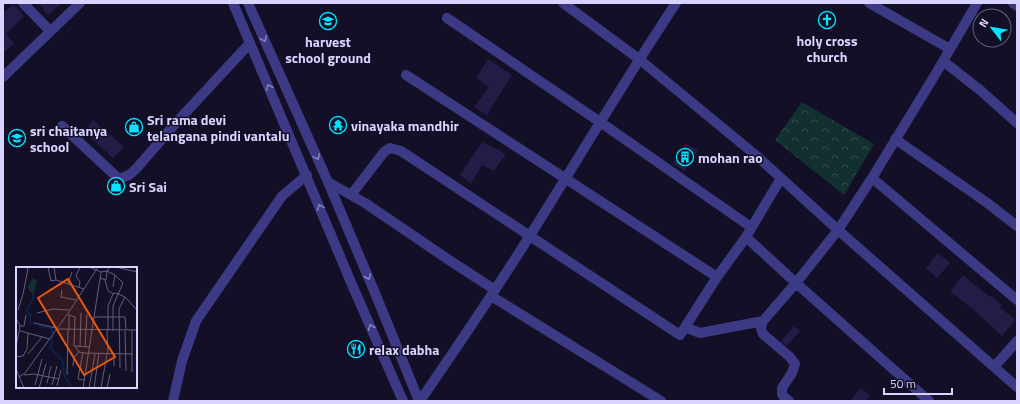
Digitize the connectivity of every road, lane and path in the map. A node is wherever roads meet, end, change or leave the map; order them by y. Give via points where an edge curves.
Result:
1 (24, 3) edge
2 (80, 3) edge
3 (233, 3) edge
4 (248, 3) edge
5 (563, 3) edge
6 (676, 3) edge
7 (869, 3) edge
8 (977, 3) edge
9 (1012, 3) edge
10 (1017, 6) edge
11 (447, 18) dead end
12 (50, 31) junction
13 (250, 43) junction
14 (950, 49) junction
15 (639, 59) junction
16 (943, 61) junction
17 (406, 74) dead end
18 (3, 77) edge
19 (600, 122) junction
20 (1017, 123) edge
21 (62, 126) dead end
22 (895, 139) junction
23 (307, 176) junction
24 (565, 178) junction
25 (781, 178) junction
26 (872, 178) junction
27 (328, 182) junction
28 (350, 195) junction
29 (1017, 226) edge
30 (751, 228) junction
31 (838, 230) junction
32 (530, 236) junction
33 (746, 237) junction
34 (717, 277) junction
35 (796, 283) junction
36 (493, 293) junction
37 (1017, 300) edge
38 (764, 321) junction
39 (685, 327) junction
40 (1017, 341) edge
41 (994, 367) junction
42 (1017, 387) edge
43 (173, 401) edge
44 (403, 401) edge
45 (420, 401) edge
46 (661, 401) edge
47 (789, 401) edge
48 (929, 401) edge

1 - 12 street
2 - 12 street
3 - 13 street
4 -> 27 street
5 - 15 street
6 - 15 street
7 - 14 street
8 - 14 street
9 - 10 street
11 - 19 street
12 - 18 street
13 - 21 street via 129,176 119,178
23 -> 13 street
14 - 16 street
15 - 19 street
15 - 25 street
16 - 20 street
16 - 22 street
17 - 24 street
19 - 24 street
19 - 30 street
22 - 26 street
22 - 29 street
23 - 43 street via 282,196 196,321 182,361
44 -> 23 street
24 - 32 street
24 - 34 street
25 - 30 street
25 - 31 street
26 - 31 street
26 - 37 street
27 - 28 street
27 -> 45 street
28 - 32 street via 390,148 401,152
28 - 36 street via 366,203
30 - 33 street
31 - 35 street
31 - 41 street
32 - 36 street
32 - 39 street via 680,335
33 - 34 street
33 - 35 street
34 - 39 street
35 - 38 street
35 - 48 street
36 - 45 street
36 - 46 street
38 - 39 street via 700,333
38 - 47 street via 761,327 763,334 795,364 782,388 782,394
40 - 41 street
41 - 42 street

